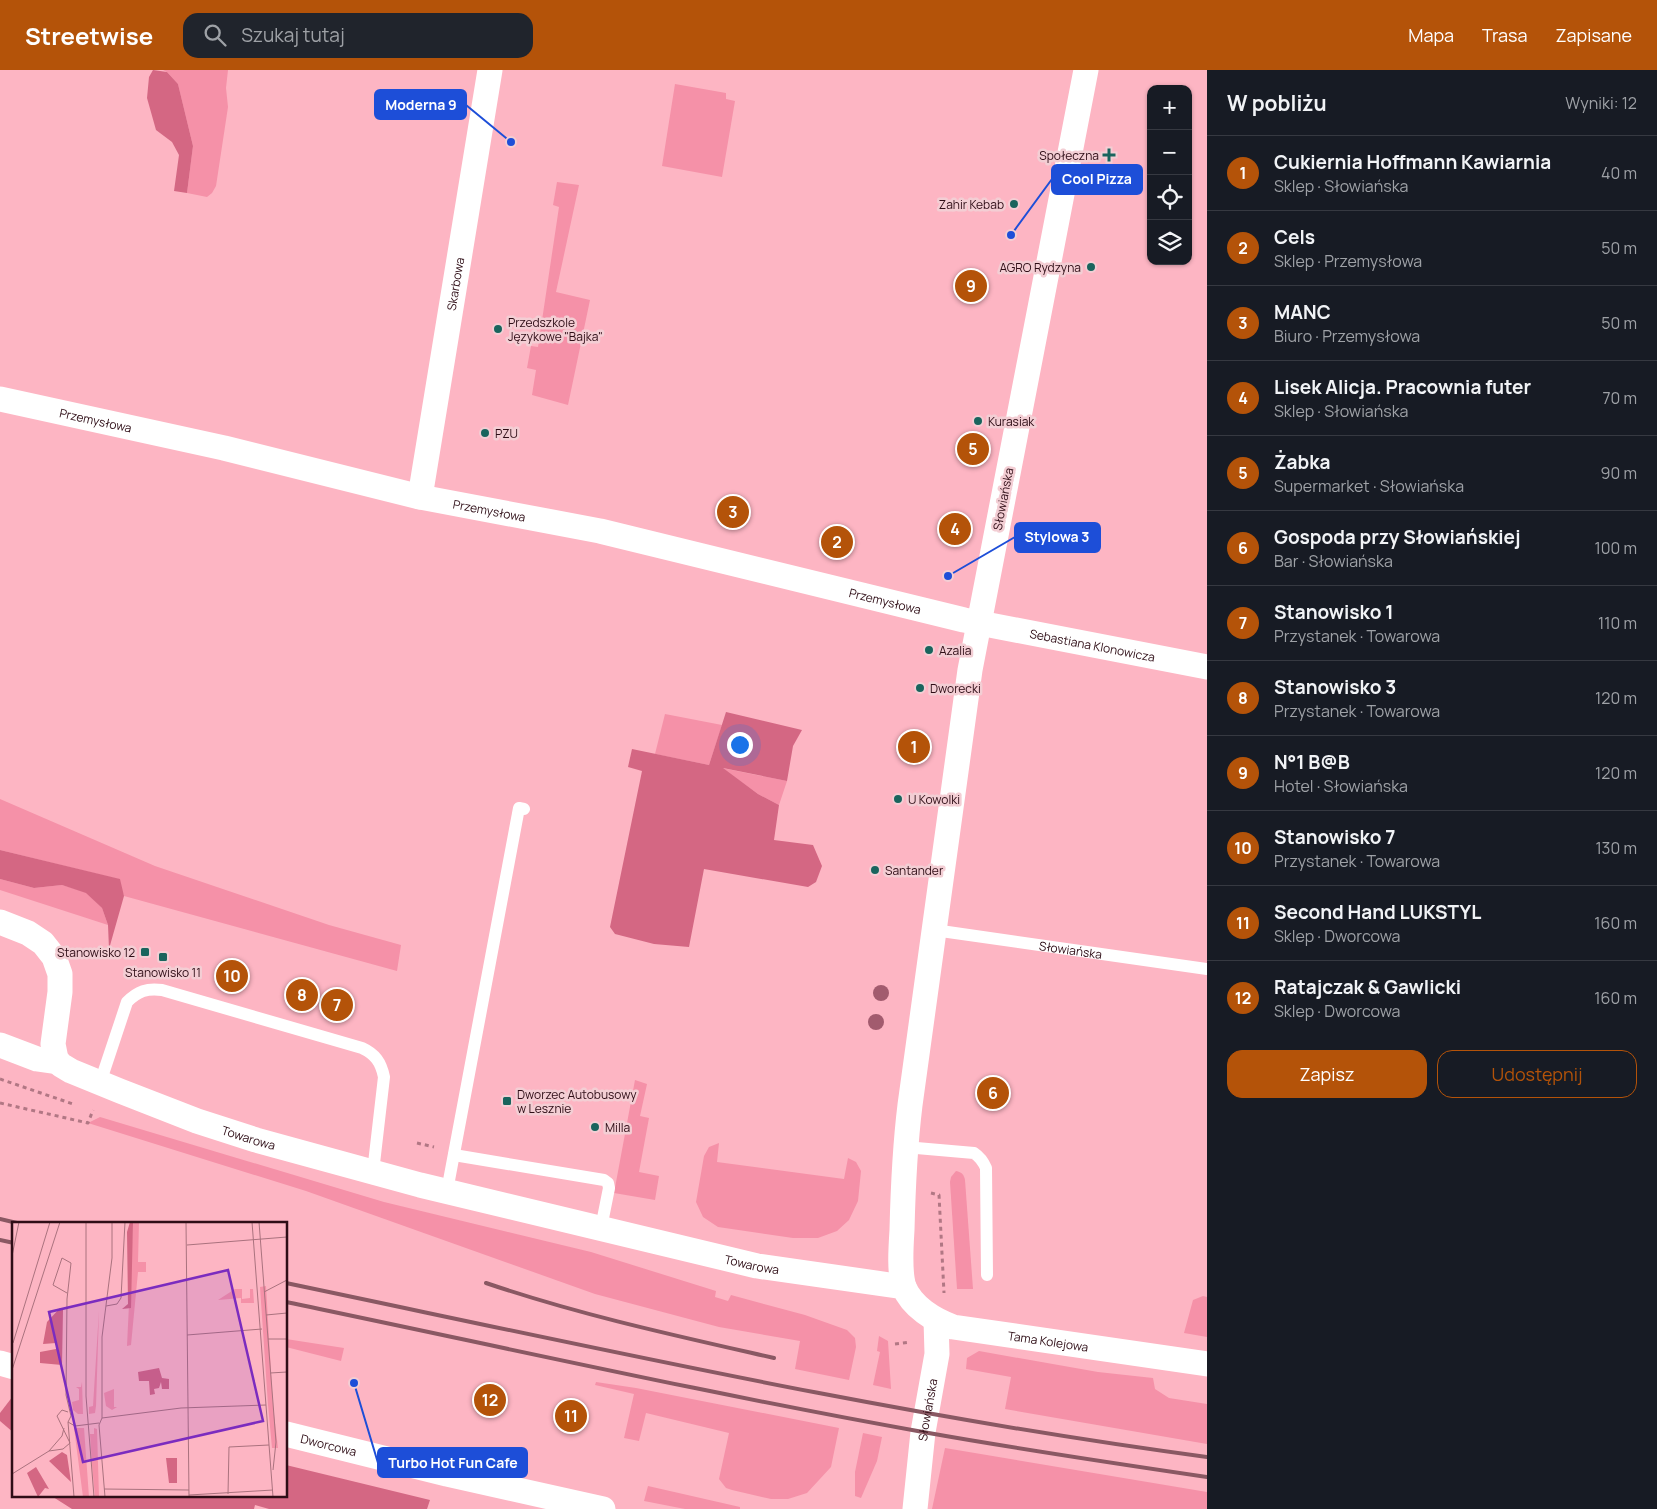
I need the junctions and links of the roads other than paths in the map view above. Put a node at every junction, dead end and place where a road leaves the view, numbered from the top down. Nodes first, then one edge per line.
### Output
1 (490, 70) edge
2 (1086, 70) edge
3 (0, 399) edge
4 (420, 497) junction
5 (978, 623) junction
6 (1207, 667) edge
7 (524, 809) dead end
8 (0, 922) edge
9 (934, 930) junction
10 (1207, 969) edge
11 (0, 1045) edge
12 (58, 1062) junction
13 (100, 1083) junction
14 (905, 1147) junction
15 (454, 1154) junction
16 (373, 1172) junction
17 (447, 1191) junction
18 (601, 1228) junction
19 (986, 1275) dead end
20 (904, 1287) junction
21 (936, 1320) junction
22 (1207, 1364) edge
23 (288, 1434) edge
24 (910, 1506) edge
25 (603, 1509) edge

1 - 4 street, Skarbowa
2 - 5 street, Słowiańska
3 - 4 street, Przemysłowa
4 - 5 street, Przemysłowa
5 - 6 street, Sebastiana Klonowicza
5 - 9 street, Słowiańska
7 - 15 lane
8 - 12 street
9 - 10 lane, Słowiańska
9 - 14 street, Słowiańska
11 - 12 street, Towarowa
12 - 13 street, Towarowa
13 - 16 street, Towarowa
13 - 16 lane
14 - 19 lane
14 - 20 street, Słowiańska
15 - 17 lane
15 - 18 lane
16 - 17 street, Towarowa
17 - 18 street, Towarowa
18 - 20 street, Towarowa
20 - 21 street, Tama Kolejowa
21 - 22 street, Tama Kolejowa
21 - 24 street, Słowiańska
23 - 25 street, Dworcowa

